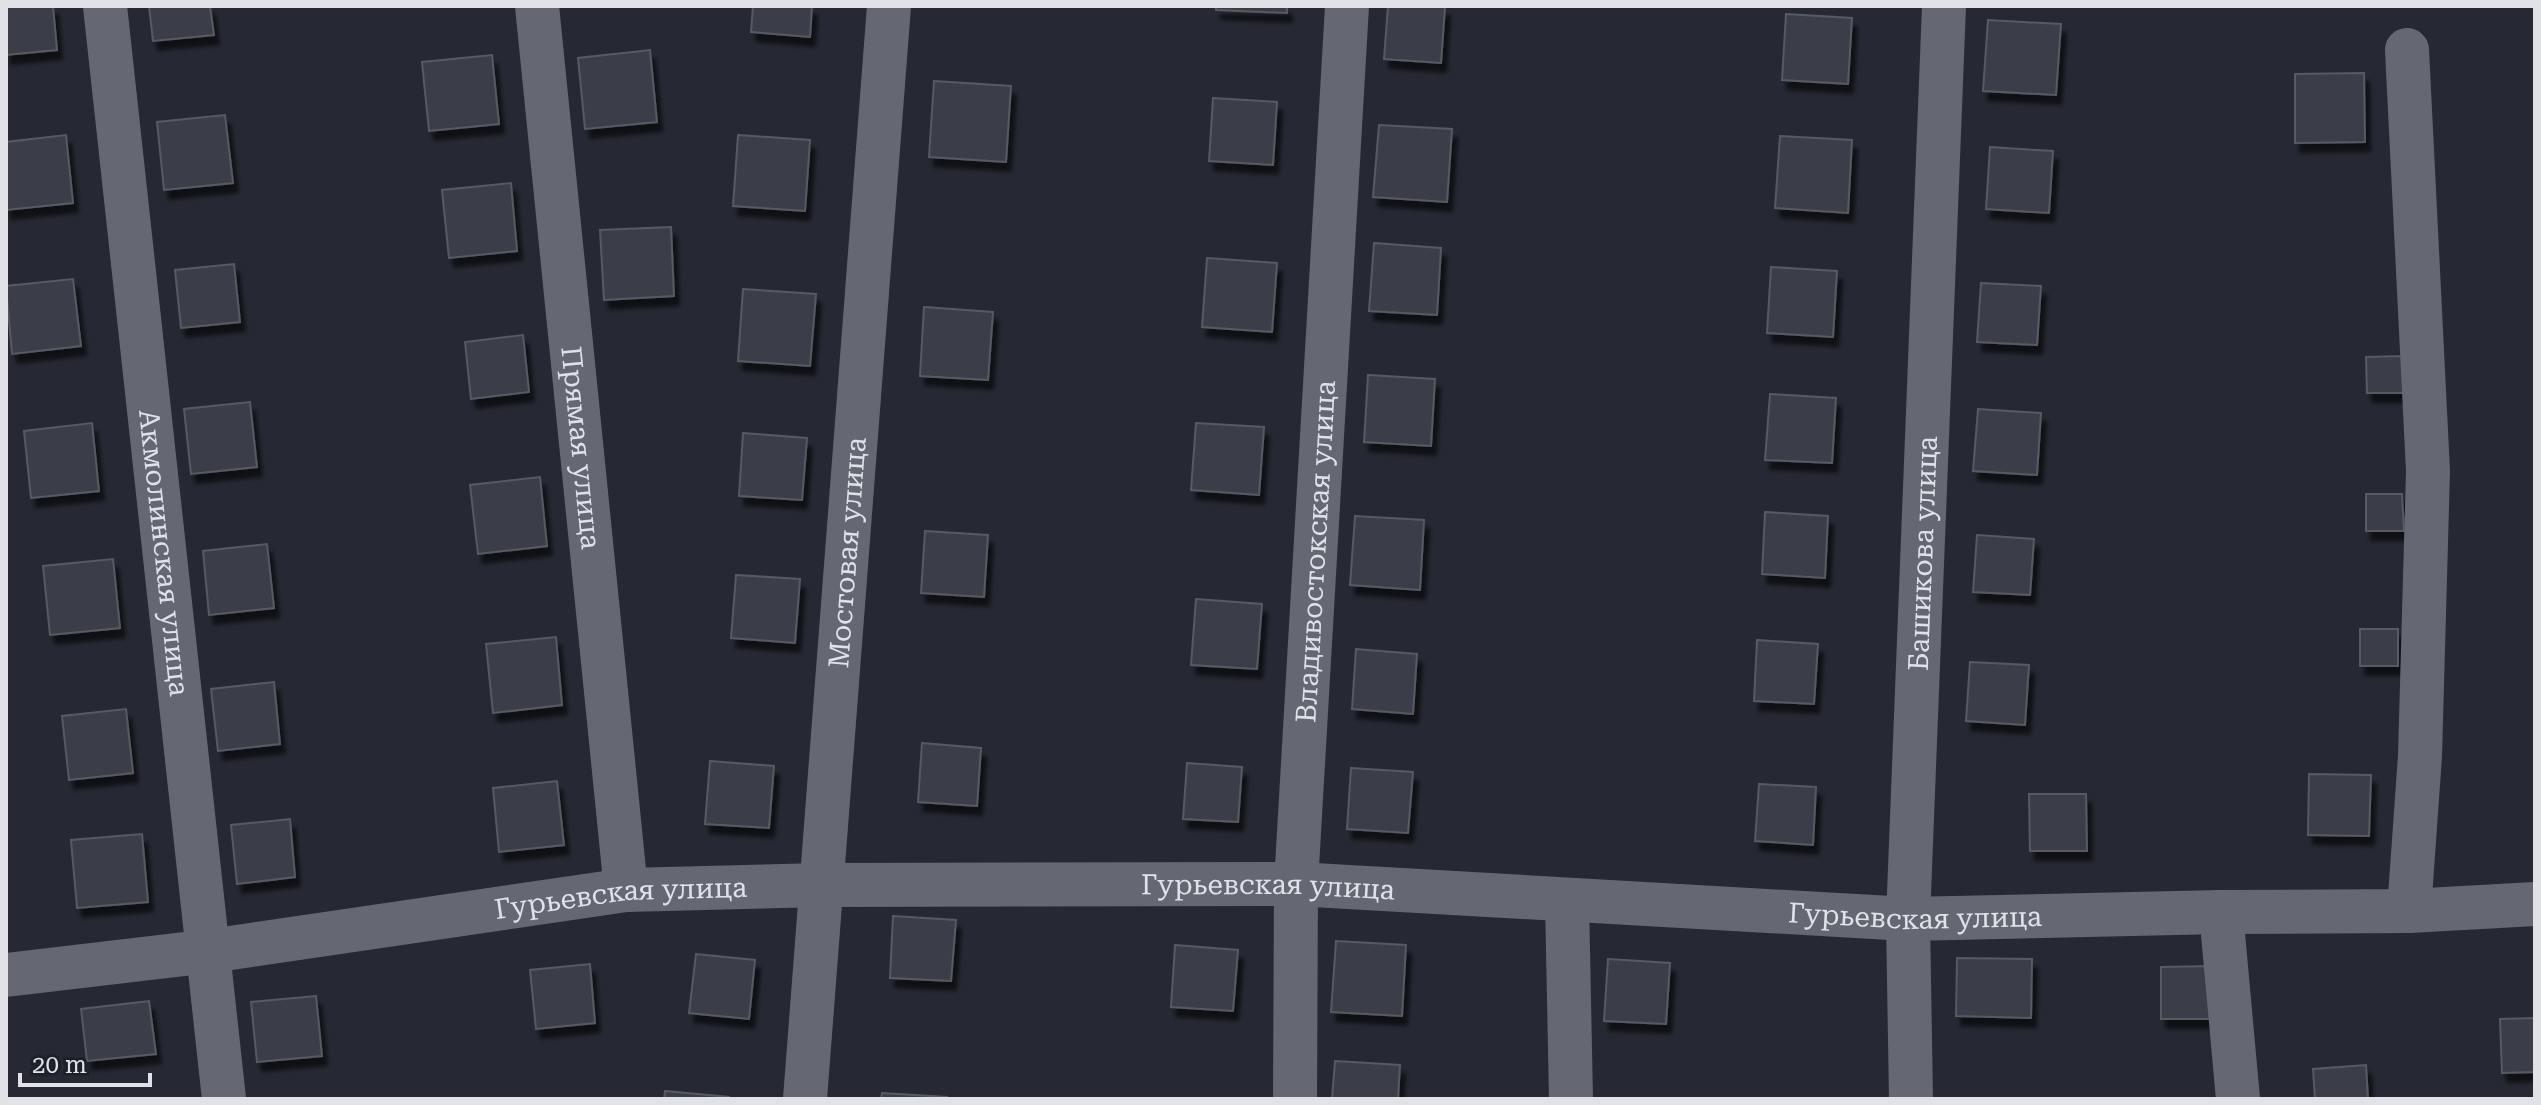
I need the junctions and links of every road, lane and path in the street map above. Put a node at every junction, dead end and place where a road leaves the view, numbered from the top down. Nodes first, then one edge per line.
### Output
1 (105, 6) edge
2 (537, 6) edge
3 (889, 6) edge
4 (1347, 6) edge
5 (1944, 6) edge
6 (2407, 50) dead end
7 (1296, 884) junction
8 (822, 885) junction
9 (626, 890) junction
10 (1567, 900) junction
11 (2535, 904) edge
12 (2409, 911) junction
13 (2221, 912) junction
14 (1908, 919) junction
15 (210, 951) junction
16 (6, 975) edge
17 (224, 1099) edge
18 (805, 1099) edge
19 (1295, 1099) edge
20 (1571, 1099) edge
21 (1911, 1099) edge
22 (2238, 1099) edge

1 - 15 street, Акмолинская улица
2 - 9 street, Прямая улица
3 - 8 street, Мостовая улица
4 - 7 street, Владивостокская улица
5 - 14 street, Башикова улица
6 - 12 street
7 - 8 street, Гурьевская улица
7 - 10 street, Гурьевская улица
7 - 19 street, Владивостокская улица
8 - 9 street, Гурьевская улица
8 - 18 street, Мостовая улица
9 - 15 street, Гурьевская улица
10 - 14 street, Гурьевская улица
10 - 20 street
11 - 12 street, Гурьевская улица
12 - 13 street, Гурьевская улица
13 - 14 street, Гурьевская улица
13 - 22 street
14 - 21 street, Башикова улица
15 - 16 street, Гурьевская улица
15 - 17 street, Акмолинская улица

